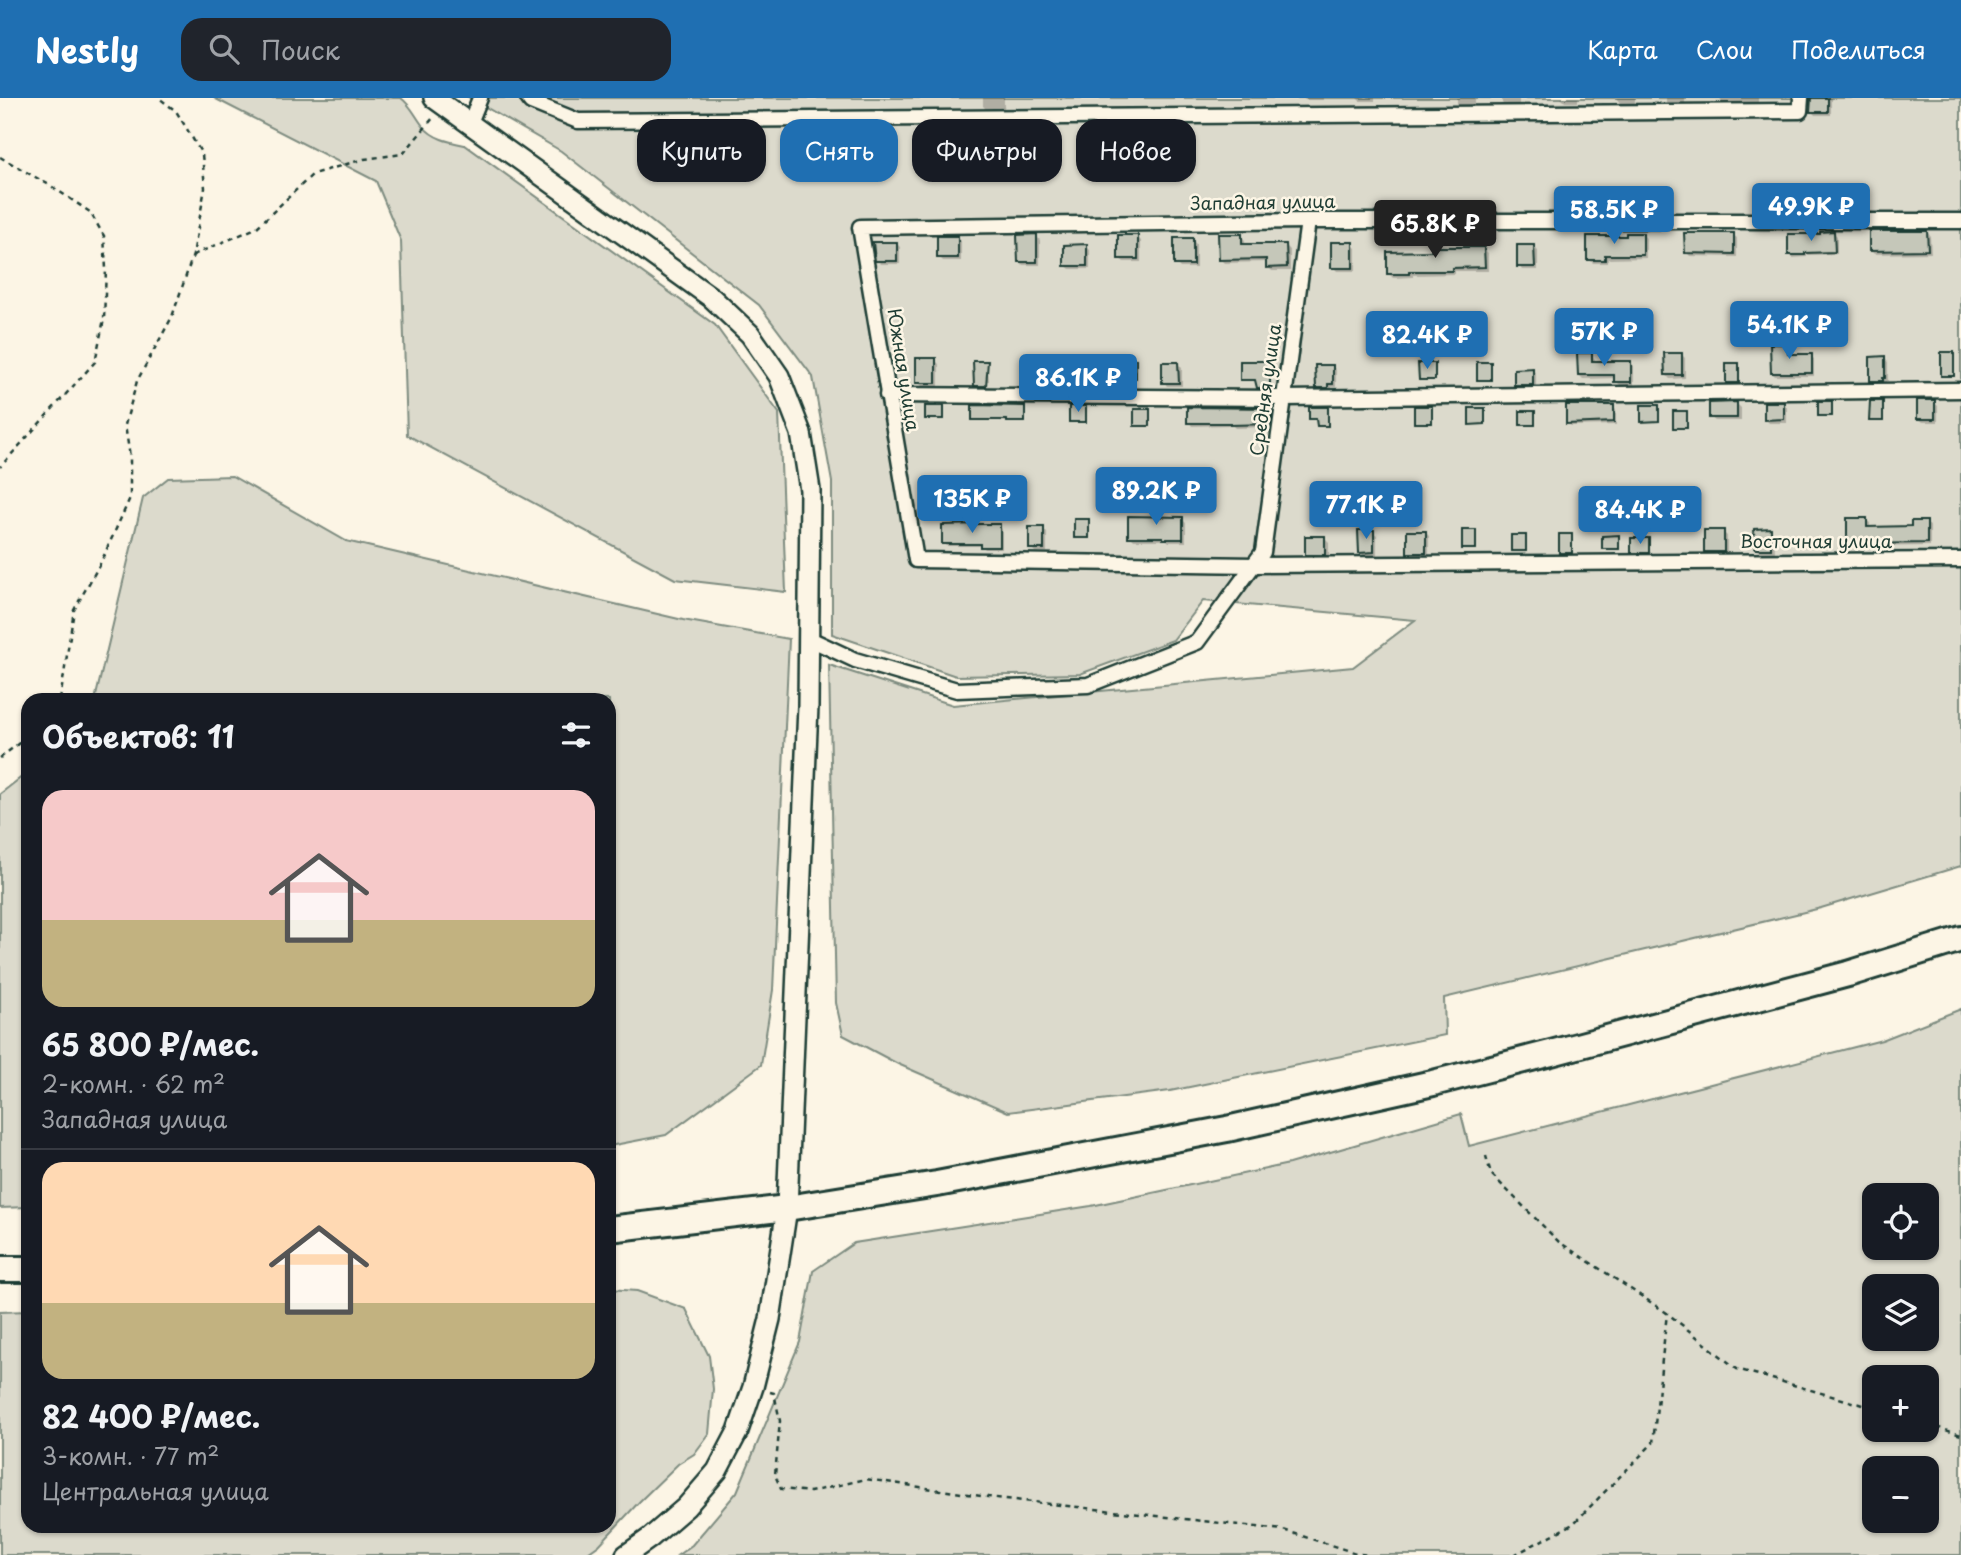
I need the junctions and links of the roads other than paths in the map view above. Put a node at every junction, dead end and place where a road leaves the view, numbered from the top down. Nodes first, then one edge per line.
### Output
1 (480, 98) edge
2 (528, 98) edge
3 (439, 102) edge
4 (1800, 104) edge
5 (470, 123) junction
6 (1308, 221) junction
7 (1961, 221) edge
8 (860, 227) joint
9 (1961, 390) edge
10 (887, 396) junction
11 (1284, 398) junction
12 (916, 560) joint
13 (1961, 560) edge
14 (1255, 565) junction
15 (810, 639) junction
16 (1961, 939) edge
17 (787, 1208) junction
18 (616, 1228) edge
19 (0, 1269) edge
20 (21, 1269) edge
21 (626, 1555) edge

1 - 5 street
2 - 4 street
3 - 5 main road
5 - 15 main road
6 - 7 street, Западная улица
6 - 8 street, Западная улица
6 - 11 street, Средняя улица
8 - 10 street, Южная улица
9 - 11 street
10 - 11 street
10 - 12 street, Южная улица
11 - 14 street, Средняя улица
12 - 14 street, Восточная улица
13 - 14 street, Восточная улица
14 - 15 street, Средняя улица
15 - 17 main road
16 - 17 highway
17 - 18 highway
17 - 21 main road
19 - 20 highway

